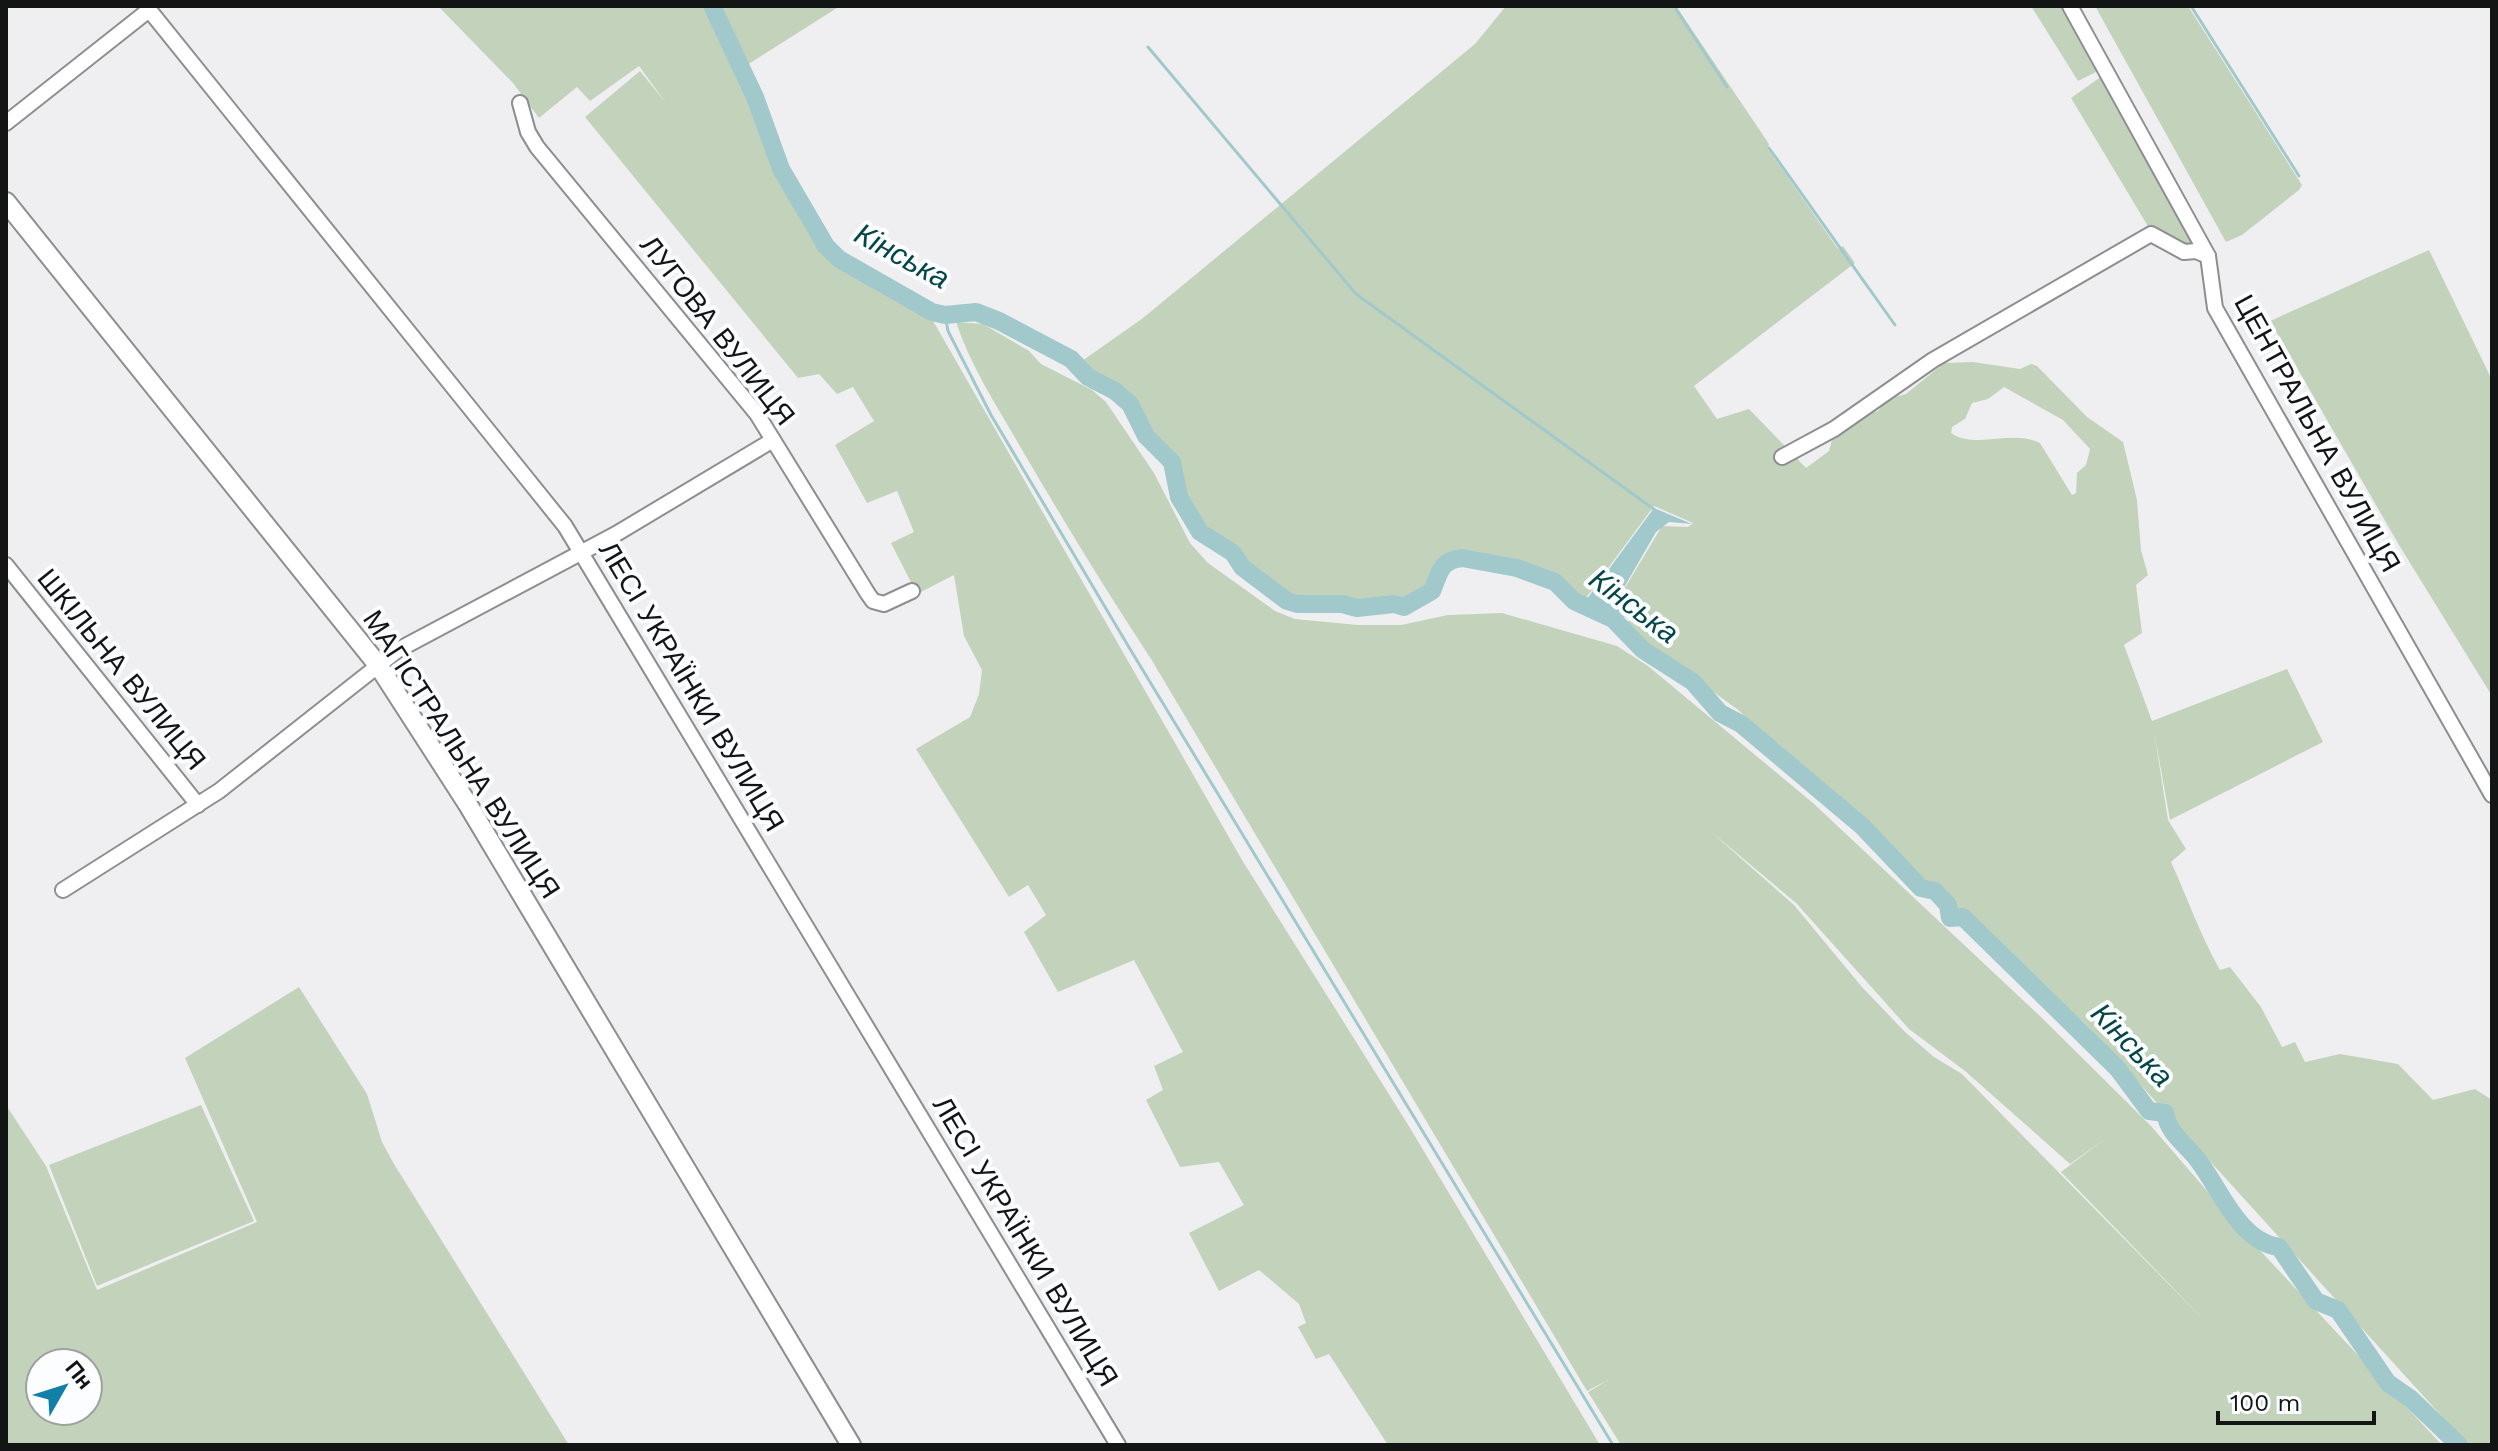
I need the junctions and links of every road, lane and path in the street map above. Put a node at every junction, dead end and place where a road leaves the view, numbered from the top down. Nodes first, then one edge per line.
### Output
1 (2070, 6) edge
2 (147, 8) edge
3 (520, 103) dead end
4 (6, 123) edge
5 (6, 202) edge
6 (2208, 256) junction
7 (773, 440) junction
8 (1782, 457) dead end
9 (582, 551) junction
10 (6, 565) edge
11 (912, 591) dead end
12 (378, 665) junction
13 (2492, 795) edge
14 (198, 805) junction
15 (63, 890) dead end
16 (851, 1445) edge
17 (1118, 1445) edge

1 - 6 street, ЦЕНТРАЛЬНА ВУЛИЦЯ
2 - 4 street
2 - 9 street, ЛЕСІ УКРАЇНКИ ВУЛИЦЯ
3 - 7 street, ЛУГОВА ВУЛИЦЯ
5 - 12 main road, МАГІСТРАЛЬНА ВУЛИЦЯ
6 - 8 street
6 - 13 street, ЦЕНТРАЛЬНА ВУЛИЦЯ
7 - 9 street
7 - 11 street, ЛУГОВА ВУЛИЦЯ
9 - 12 street
9 - 17 street, ЛЕСІ УКРАЇНКИ ВУЛИЦЯ
10 - 14 street, ШКІЛЬНА ВУЛИЦЯ
12 - 14 street
12 - 16 main road, МАГІСТРАЛЬНА ВУЛИЦЯ
14 - 15 street

